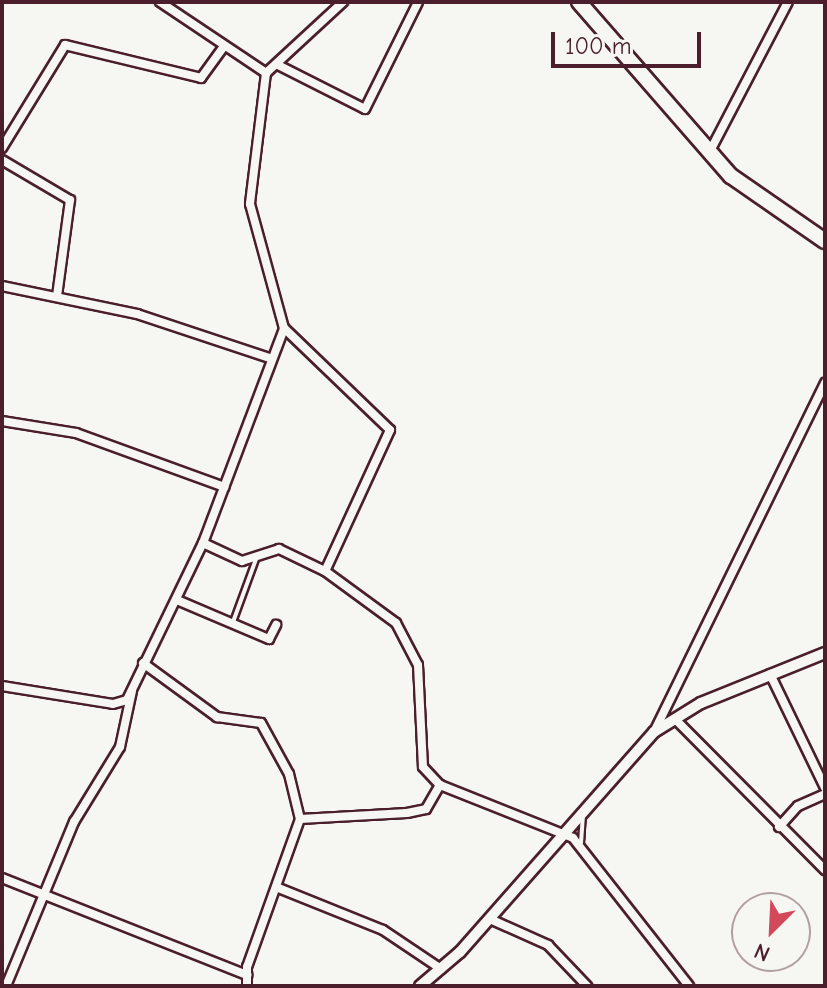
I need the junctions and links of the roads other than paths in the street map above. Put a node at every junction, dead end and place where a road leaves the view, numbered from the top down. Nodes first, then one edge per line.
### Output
1 (160, 2) edge
2 (343, 2) edge
3 (418, 2) edge
4 (579, 2) edge
5 (788, 2) edge
6 (224, 46) junction
7 (278, 65) junction
8 (266, 73) junction
9 (2, 148) edge
10 (709, 153) junction
11 (2, 160) edge
12 (825, 241) edge
13 (2, 286) edge
14 (57, 296) junction
15 (284, 328) junction
16 (272, 359) junction
17 (825, 383) edge
18 (2, 421) edge
19 (224, 487) junction
20 (203, 543) junction
21 (256, 559) junction
22 (325, 571) junction
23 (177, 600) junction
24 (232, 624) junction
25 (276, 625) dead end
26 (825, 653) edge
27 (143, 663) junction
28 (770, 674) junction
29 (2, 686) edge
30 (132, 688) junction
31 (675, 719) junction
32 (654, 732) junction
33 (440, 785) junction
34 (825, 791) edge
35 (588, 806) junction
36 (300, 819) junction
37 (779, 827) junction
38 (564, 833) junction
39 (581, 846) junction
40 (825, 870) edge
41 (2, 878) edge
42 (276, 887) junction
43 (45, 898) junction
44 (490, 919) junction
45 (441, 969) junction
46 (247, 975) junction
47 (6, 986) edge
48 (247, 986) edge
49 (420, 986) edge
50 (587, 986) edge
51 (689, 986) edge

1 - 6 street
2 - 7 street
3 - 7 street
4 - 10 main road
5 - 10 street
6 - 8 street
6 - 9 street
7 - 8 street
8 - 15 street
10 - 12 main road
11 - 14 street
13 - 14 street
14 - 16 street
15 - 16 street
15 - 22 street
16 - 19 street
17 - 32 street
18 - 19 street
19 - 20 street
20 - 21 street
20 - 23 street
21 - 22 street
21 - 24 lane
22 - 33 street
23 - 24 street
23 - 27 street
24 - 25 street
26 - 28 street
27 - 30 street
27 - 36 street
28 - 31 street
28 - 34 street
29 - 30 street
30 - 43 street
31 - 32 street
31 - 37 street
32 - 35 street
33 - 36 street
33 - 38 street
34 - 37 street
35 - 38 street
35 - 39 lane
36 - 42 street
37 - 40 street
38 - 39 street
38 - 44 street
39 - 51 street
41 - 43 street
42 - 45 street
42 - 46 street
43 - 46 street
43 - 47 street
44 - 45 street
44 - 50 street
45 - 49 street
46 - 48 street

